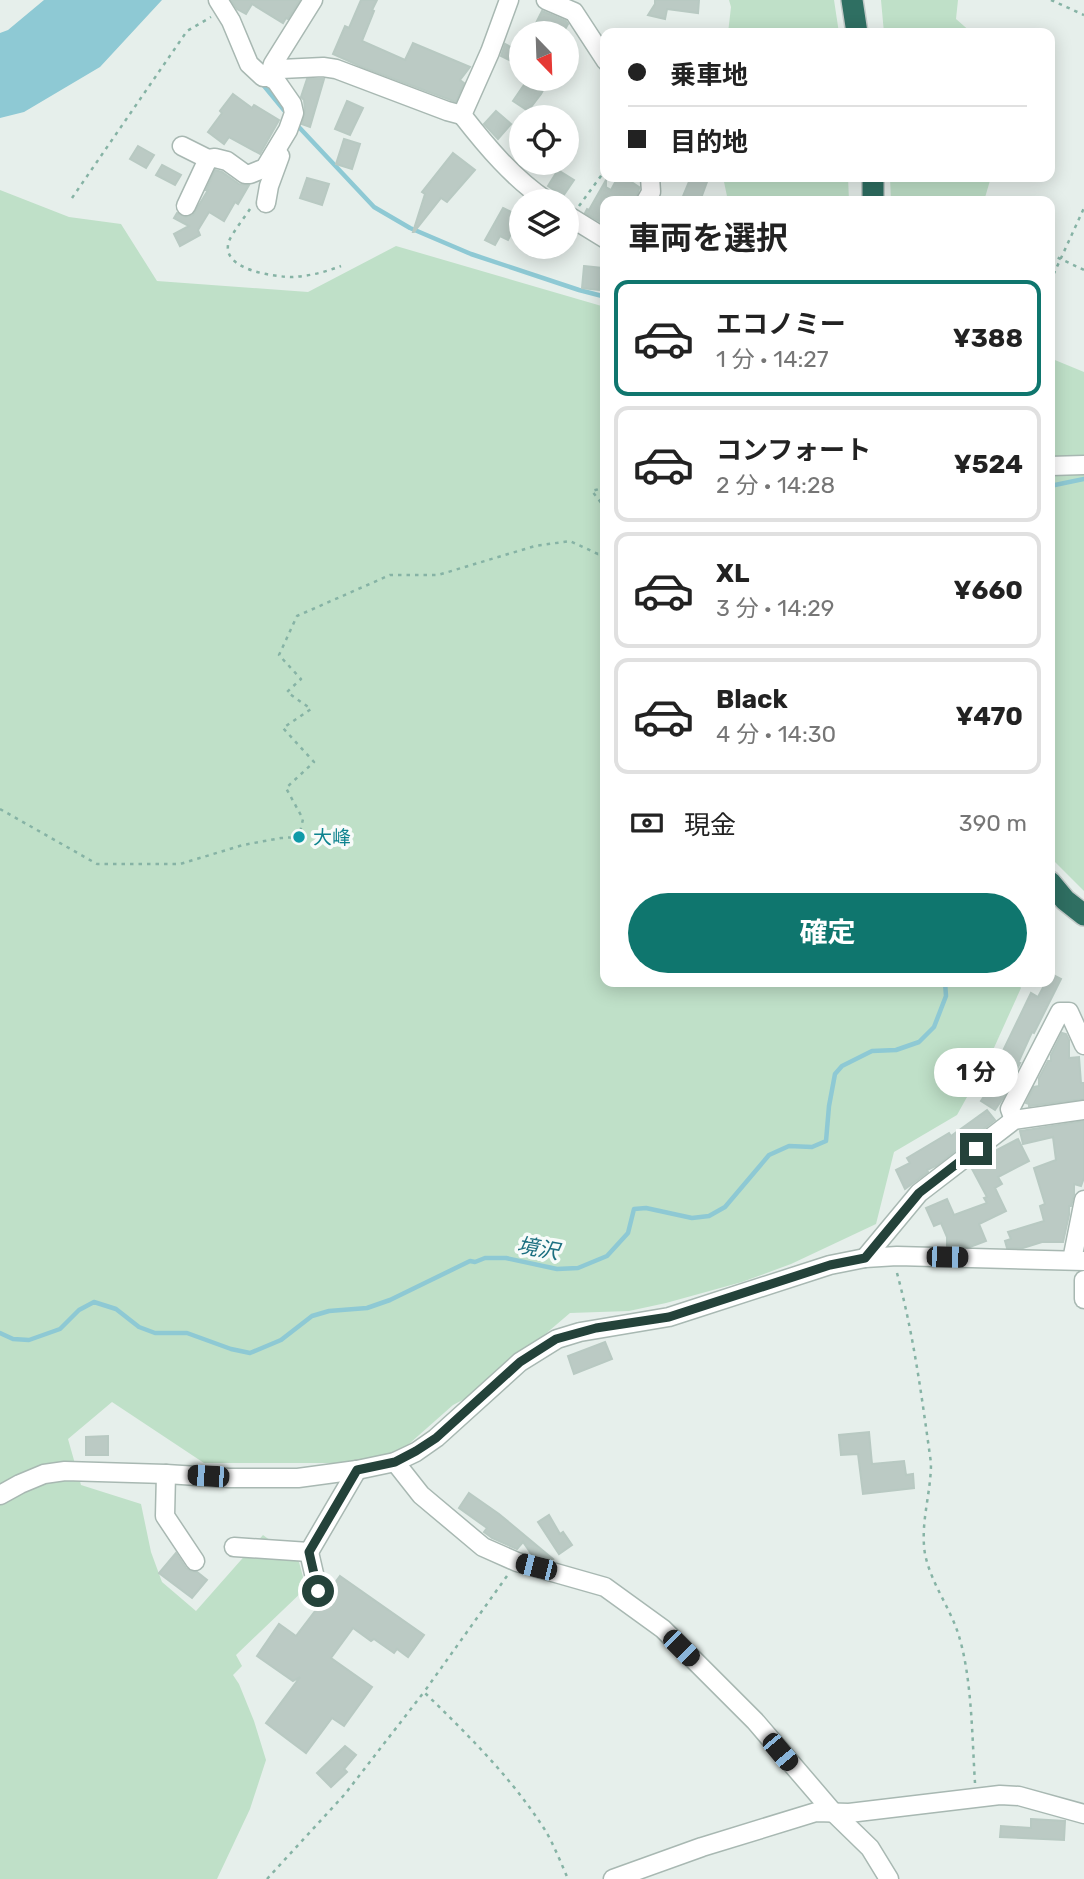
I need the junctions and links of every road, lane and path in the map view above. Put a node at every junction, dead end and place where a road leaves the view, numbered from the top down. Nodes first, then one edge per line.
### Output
1 (313, 0) edge
2 (509, 0) edge
3 (546, 0) edge
4 (852, 0) edge
5 (1051, 0) edge
6 (219, 2) edge
7 (1084, 15) edge
8 (856, 28) edge
9 (600, 52) edge
10 (270, 77) junction
11 (462, 115) junction
12 (276, 150) junction
13 (600, 177) edge
14 (532, 189) edge
15 (185, 197) dead end
16 (72, 198) dead end
17 (579, 203) edge
18 (258, 205) joint
19 (1084, 208) edge
20 (579, 222) edge
21 (600, 235) edge
22 (1055, 256) edge
23 (1060, 259) junction
24 (341, 267) dead end
25 (323, 268) dead end
26 (1055, 270) edge
27 (1084, 270) edge
28 (318, 273) junction
29 (1084, 465) edge
30 (1055, 466) edge
31 (600, 489) edge
32 (600, 501) edge
33 (600, 553) edge
34 (0, 809) edge
35 (1055, 888) edge
36 (1084, 915) edge
37 (1084, 1045) edge
38 (1084, 1110) edge
39 (1014, 1120) junction
40 (1084, 1200) edge
41 (897, 1256) junction
42 (865, 1258) junction
43 (1078, 1260) edge
44 (1084, 1280) edge
45 (1084, 1299) edge
46 (395, 1462) junction
47 (357, 1470) junction
48 (166, 1474) junction
49 (0, 1494) edge
50 (234, 1547) dead end
51 (309, 1552) junction
52 (195, 1561) dead end
53 (517, 1562) junction
54 (318, 1591) dead end
55 (424, 1692) junction
56 (976, 1797) junction
57 (833, 1812) junction
58 (1084, 1814) edge
59 (267, 1879) edge
60 (568, 1879) edge
61 (613, 1879) edge
62 (889, 1879) edge

1 - 10 street
2 - 11 street
3 - 9 street
4 - 8 highway
5 - 7 path
6 - 10 street
6 - 16 path
10 - 11 street
10 - 12 street
11 - 14 street
12 - 15 street
12 - 18 street
13 - 17 path
18 - 28 path
19 - 23 path
20 - 21 street
22 - 23 path
23 - 26 path
23 - 27 path
24 - 28 path
25 - 28 path
29 - 30 street
31 - 32 path
33 - 34 path
35 - 36 highway
37 - 39 street
38 - 39 street
39 - 42 street
40 - 43 street
41 - 42 street
41 - 43 street
41 - 56 path
42 - 46 street
44 - 45 street
46 - 47 street
46 - 53 street
47 - 48 street
47 - 51 street
48 - 49 street
48 - 52 street
50 - 51 street
51 - 54 street
53 - 55 path
53 - 57 street
55 - 59 path
55 - 60 path
56 - 57 street
56 - 58 street
57 - 61 street
57 - 62 street

